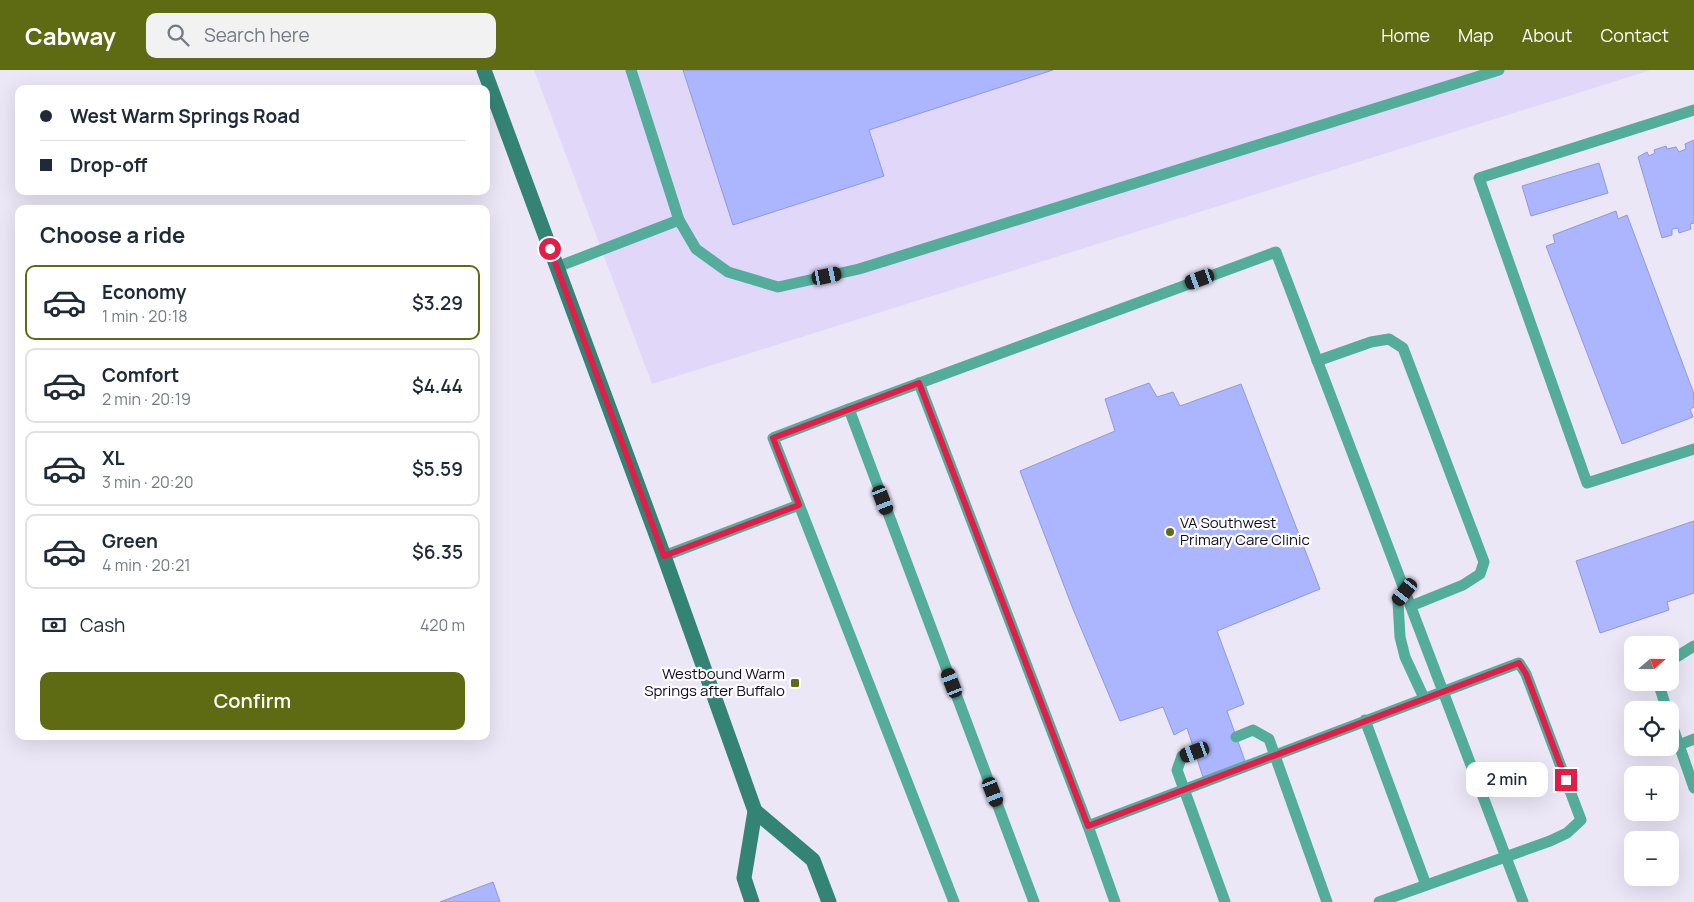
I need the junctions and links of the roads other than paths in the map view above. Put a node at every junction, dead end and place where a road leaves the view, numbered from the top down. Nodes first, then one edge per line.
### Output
1 (484, 70) edge
2 (631, 70) edge
3 (1499, 70) edge
4 (490, 85) edge
5 (490, 86) edge
6 (1694, 110) edge
7 (679, 220) junction
8 (557, 267) junction
9 (1317, 361) junction
10 (919, 383) junction
11 (849, 409) junction
12 (1694, 449) edge
13 (799, 505) junction
14 (664, 556) junction
15 (1405, 592) junction
16 (1411, 606) junction
17 (1694, 646) edge
18 (1679, 655) edge
19 (1442, 691) junction
20 (1424, 698) junction
21 (1365, 720) junction
22 (1236, 736) dead end
23 (1694, 740) edge
24 (1679, 745) joint
25 (1195, 752) dead end
26 (1275, 754) junction
27 (1694, 788) edge
28 (1183, 789) junction
29 (755, 811) junction
30 (1088, 826) junction
31 (1505, 856) junction
32 (1426, 885) junction
33 (752, 902) edge
34 (829, 902) edge
35 (954, 902) edge
36 (1034, 902) edge
37 (1115, 902) edge
38 (1224, 902) edge
39 (1327, 902) edge
40 (1379, 902) edge
41 (1523, 902) edge

1 - 4 main road
2 - 7 lane
3 - 7 lane
5 - 8 main road
6 - 12 lane
7 - 8 lane
8 - 14 main road
9 - 10 lane
9 - 15 lane
9 - 16 lane
10 - 11 lane
10 - 30 lane
11 - 13 lane
11 - 36 lane
13 - 14 lane
13 - 35 lane
14 - 29 main road
15 - 16 lane
15 - 20 lane
16 - 19 lane
17 - 18 lane
19 - 20 lane
19 - 31 lane
19 - 31 lane
20 - 21 lane
21 - 26 lane
21 - 32 lane
22 - 26 lane
23 - 24 lane
24 - 27 lane
25 - 28 lane
26 - 28 lane
26 - 39 lane
28 - 30 lane
28 - 38 lane
29 - 33 main road
29 - 34 main road
30 - 37 lane
31 - 32 lane
31 - 41 lane
32 - 40 lane

